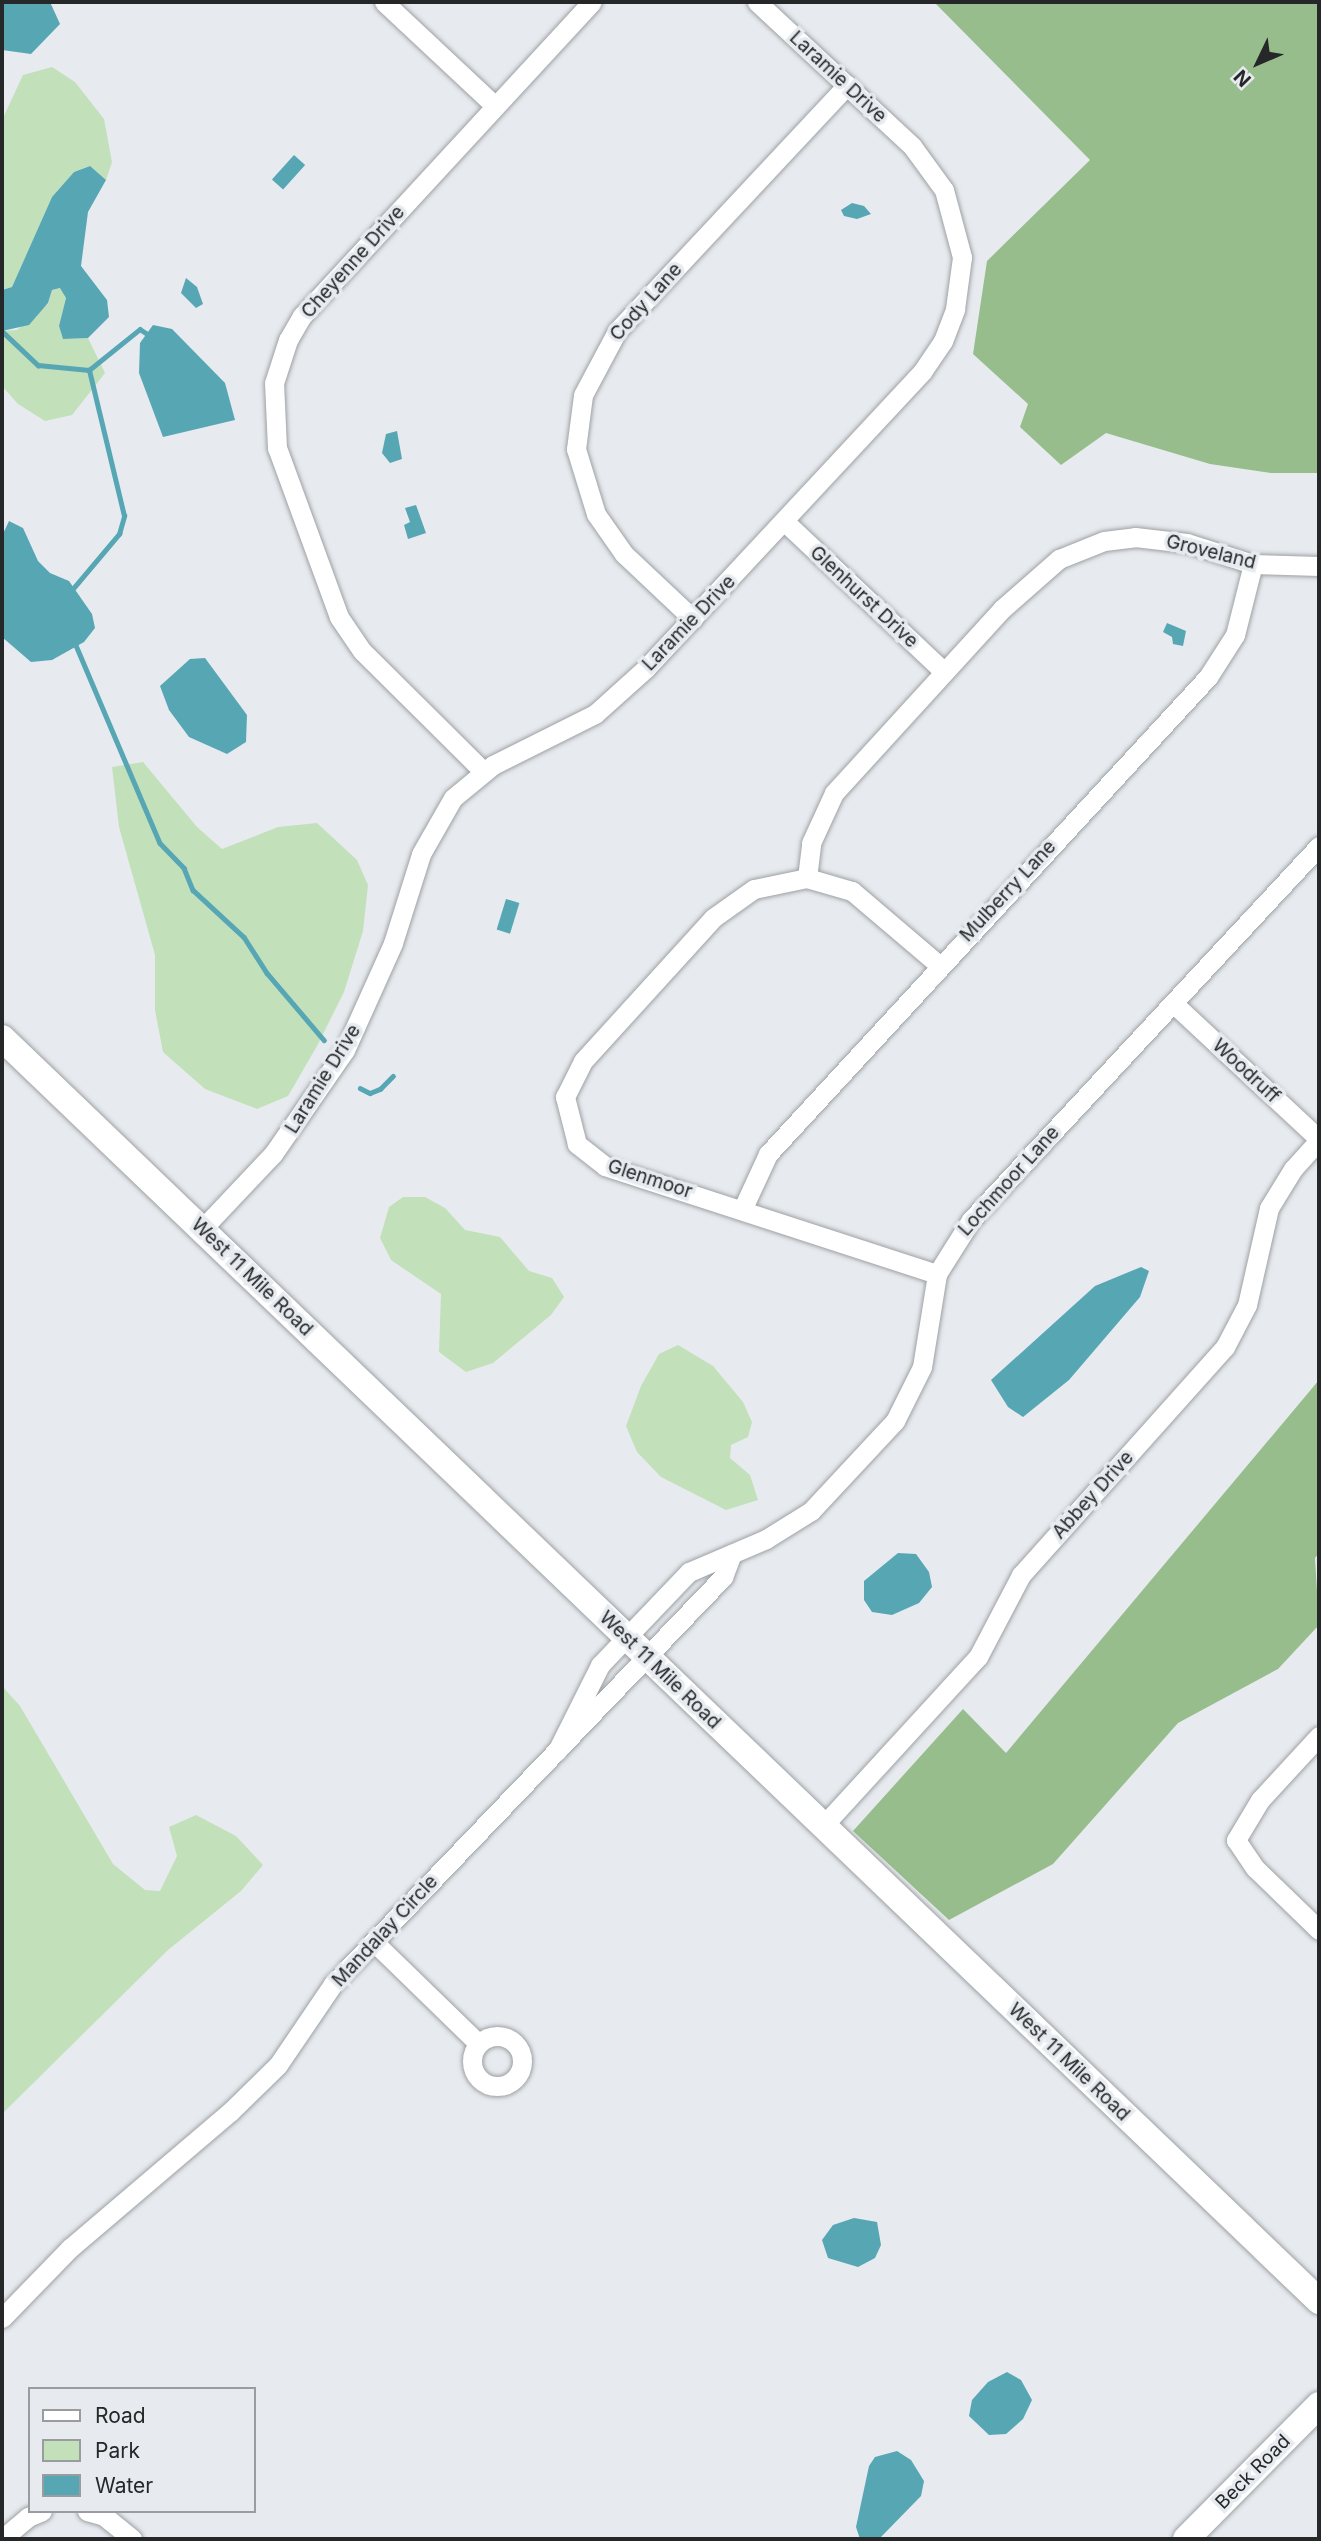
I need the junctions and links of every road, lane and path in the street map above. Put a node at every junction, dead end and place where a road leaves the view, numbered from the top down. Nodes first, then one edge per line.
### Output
1 (384, 2) edge
2 (592, 2) edge
3 (757, 2) edge
4 (847, 85) junction
5 (495, 106) junction
6 (784, 521) junction
7 (1254, 564) junction
8 (1319, 565) edge
9 (693, 619) junction
10 (944, 672) junction
11 (483, 771) junction
12 (1319, 846) edge
13 (807, 878) junction
14 (939, 965) junction
15 (1173, 1003) junction
16 (2, 1038) edge
17 (1319, 1139) edge
18 (743, 1208) junction
19 (202, 1229) junction
20 (937, 1274) junction
21 (732, 1554) junction
22 (626, 1637) junction
23 (646, 1657) junction
24 (1319, 1736) edge
25 (557, 1752) junction
26 (822, 1827) junction
27 (1319, 1930) edge
28 (374, 1942) junction
29 (478, 2043) dead end
30 (1319, 2301) edge
31 (2, 2318) edge
32 (1319, 2405) edge
33 (37, 2513) edge
34 (94, 2513) edge
35 (2, 2539) edge
36 (132, 2539) edge
37 (1186, 2539) edge

1 - 5 street
2 - 5 street, Cheyenne Drive
3 - 4 street, Laramie Drive
4 - 6 street, Laramie Drive
4 - 9 street, Cody Lane
5 - 11 street, Cheyenne Drive
6 - 9 street, Laramie Drive
6 - 10 street, Glenhurst Drive
7 - 8 street, Groveland
7 - 10 street, Groveland
7 - 14 street, Mulberry Lane
9 - 11 street, Laramie Drive
10 - 13 street
11 - 19 street, Laramie Drive
12 - 15 street, Lochmoor Lane
13 - 14 street
13 - 18 street, Glenmoor
14 - 18 street, Mulberry Lane
15 - 17 street, Woodruff
15 - 20 street, Lochmoor Lane
16 - 19 street, West 11 Mile Road
17 - 26 street, Abbey Drive
18 - 20 street, Glenmoor
19 - 22 street, West 11 Mile Road
20 - 21 street, Lochmoor Lane
21 - 22 street, Lochmoor Lane
21 - 23 street, Mandalay Circle
22 - 23 street, West 11 Mile Road
22 - 25 street, Lochmoor Lane
23 - 25 street, Mandalay Circle
23 - 26 street, West 11 Mile Road
24 - 27 street
25 - 28 street, Mandalay Circle
26 - 30 street, West 11 Mile Road
28 - 29 street
28 - 31 street, Mandalay Circle
32 - 37 street, Beck Road
33 - 35 street
34 - 36 street

